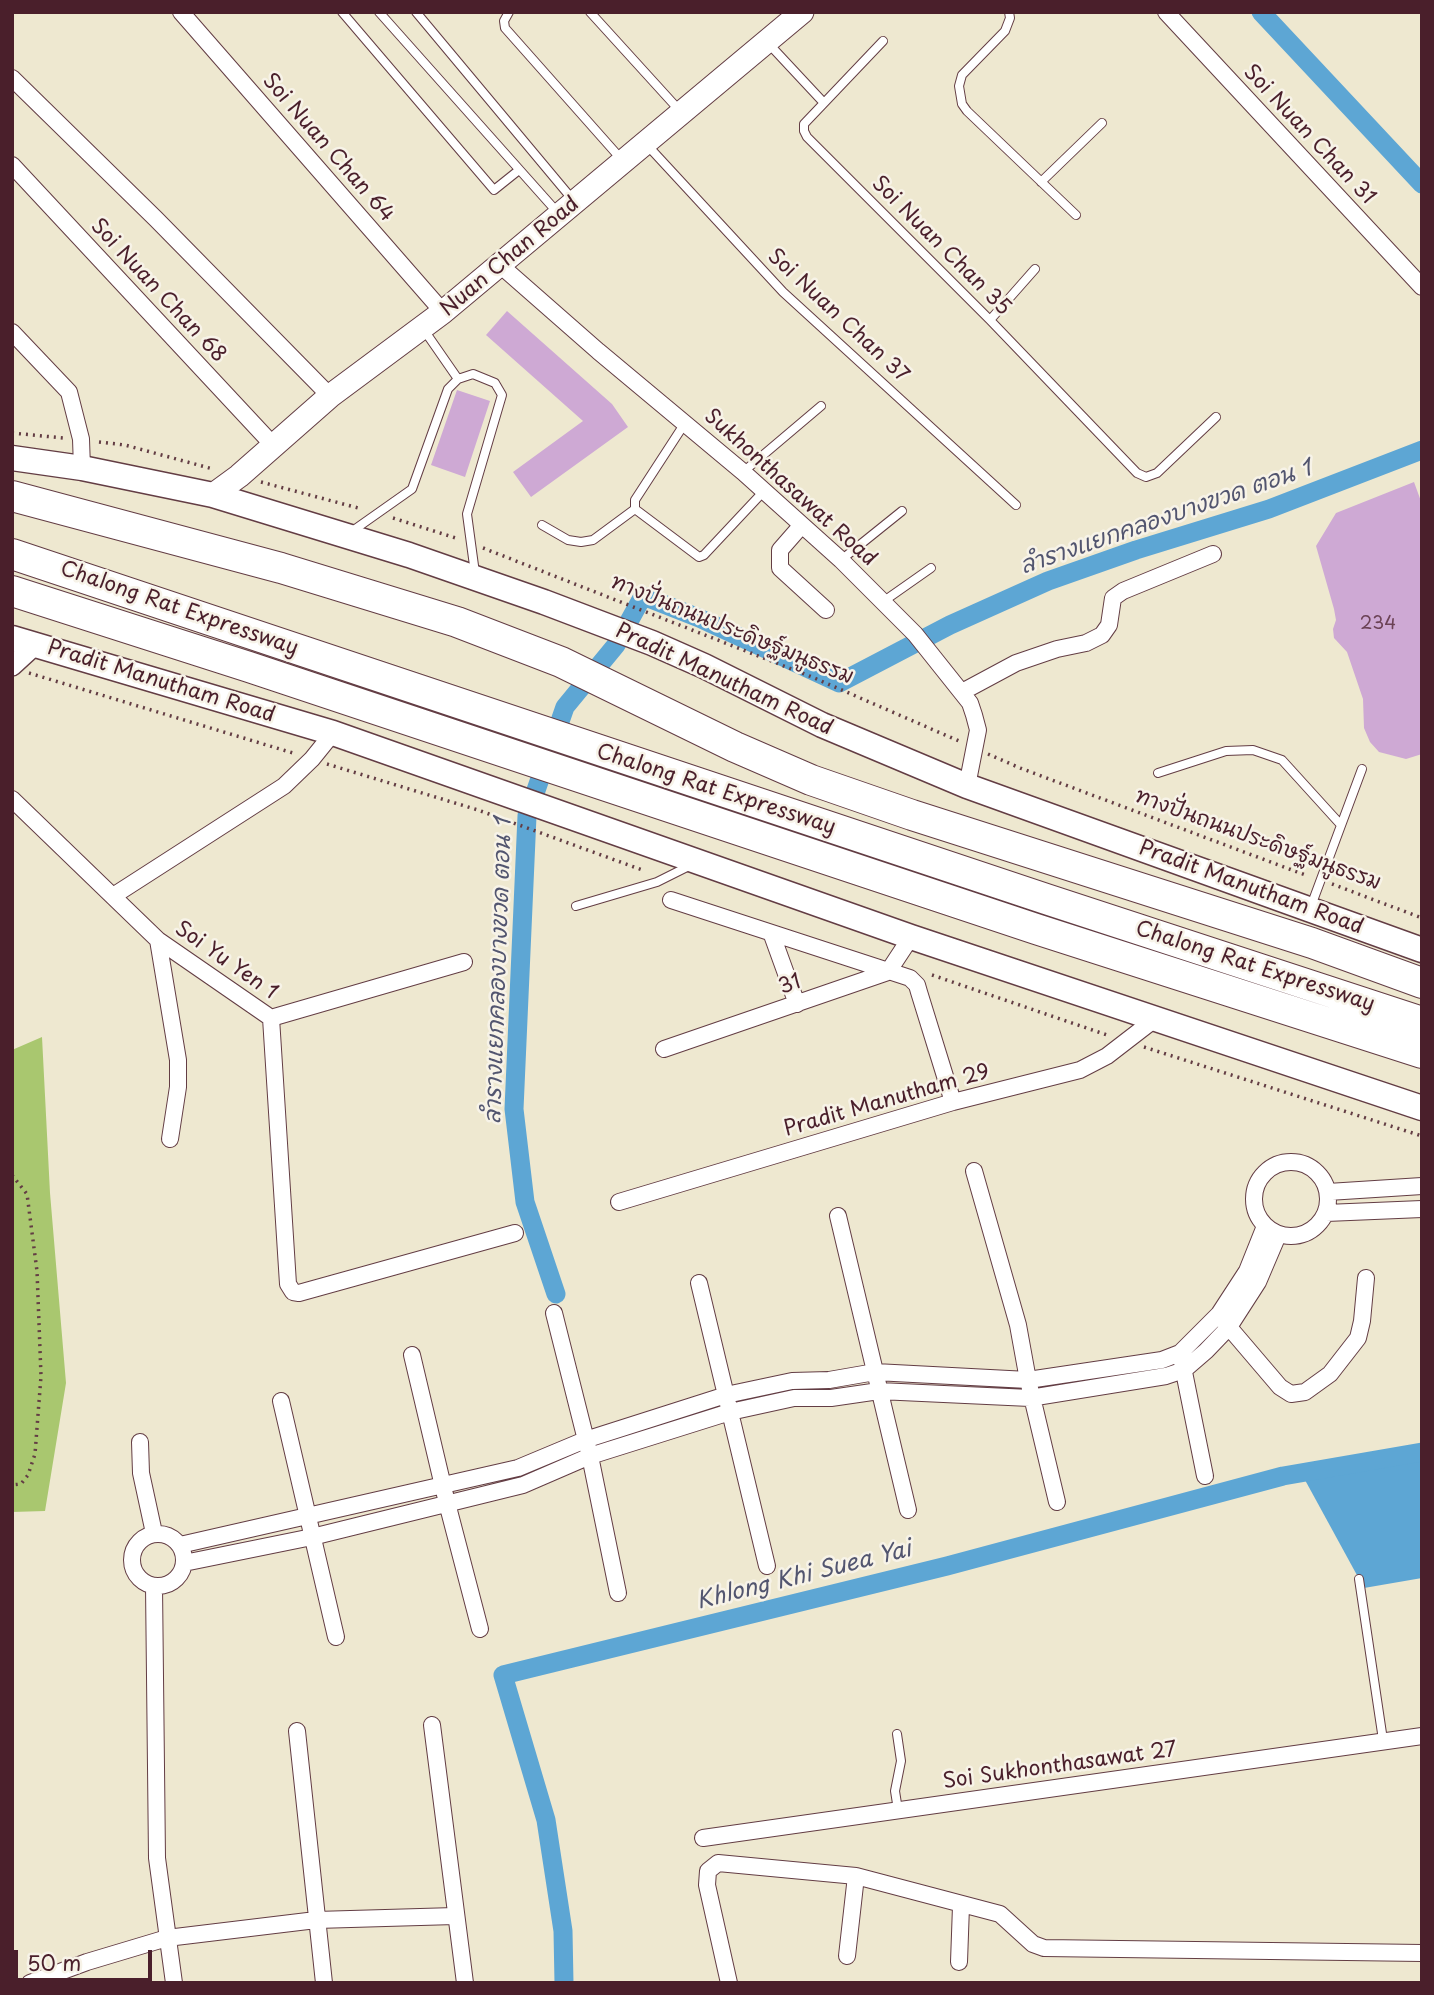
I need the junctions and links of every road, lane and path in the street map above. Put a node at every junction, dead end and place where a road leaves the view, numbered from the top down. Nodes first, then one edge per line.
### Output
1 (181, 12) edge
2 (342, 12) edge
3 (379, 12) edge
4 (416, 12) edge
5 (509, 12) edge
6 (590, 12) edge
7 (802, 12) edge
8 (1009, 12) edge
9 (1166, 12) edge
10 (766, 41) junction
11 (883, 41) dead end
12 (12, 78) edge
13 (824, 103) junction
14 (682, 113) junction
15 (1102, 123) dead end
16 (645, 144) junction
17 (624, 162) junction
18 (12, 165) edge
19 (519, 170) junction
20 (1041, 182) junction
21 (567, 209) junction
22 (1076, 215) dead end
23 (500, 265) junction
24 (1035, 269) dead end
25 (1422, 287) edge
26 (443, 312) junction
27 (990, 320) junction
28 (422, 328) junction
29 (12, 332) edge
30 (458, 379) junction
31 (330, 396) junction
32 (821, 406) dead end
33 (1216, 418) dead end
34 (685, 423) junction
35 (12, 433) edge
36 (81, 439) junction
37 (273, 445) junction
38 (12, 458) edge
39 (82, 468) junction
40 (743, 472) junction
41 (239, 476) junction
42 (764, 491) junction
43 (213, 495) junction
44 (12, 496) edge
45 (1016, 505) dead end
46 (635, 509) junction
47 (902, 511) dead end
48 (377, 513) junction
49 (542, 525) dead end
50 (801, 526) junction
51 (345, 535) junction
52 (471, 543) junction
53 (12, 554) edge
54 (1213, 554) dead end
55 (841, 560) junction
56 (931, 568) dead end
57 (476, 578) junction
58 (14, 592) edge
59 (884, 601) junction
60 (826, 610) dead end
61 (24, 641) edge
62 (19, 669) edge
63 (962, 692) junction
64 (333, 733) junction
65 (975, 748) junction
66 (312, 759) junction
67 (1362, 769) dead end
68 (1158, 773) dead end
69 (967, 786) junction
70 (12, 800) edge
71 (514, 811) junction
72 (538, 819) junction
73 (1341, 825) junction
74 (696, 862) junction
75 (666, 878) junction
76 (1320, 880) junction
77 (113, 895) junction
78 (671, 900) dead end
79 (576, 906) dead end
80 (1310, 908) junction
81 (1422, 918) edge
82 (772, 935) junction
83 (911, 937) junction
84 (159, 940) junction
85 (1422, 950) edge
86 (464, 962) dead end
87 (892, 967) junction
88 (1422, 983) edge
89 (797, 1004) junction
90 (271, 1018) junction
91 (1154, 1019) junction
92 (1422, 1022) edge
93 (1124, 1041) junction
94 (664, 1049) dead end
95 (1422, 1053) edge
96 (953, 1102) junction
97 (1422, 1108) edge
98 (1422, 1136) edge
99 (170, 1139) dead end
100 (974, 1171) dead end
101 (12, 1175) edge
102 (1422, 1186) edge
103 (1328, 1192) junction
104 (619, 1202) dead end
105 (1422, 1209) edge
106 (1326, 1213) junction
107 (838, 1216) dead end
108 (1271, 1231) junction
109 (515, 1233) dead end
110 (1366, 1278) dead end
111 (699, 1283) dead end
112 (554, 1313) dead end
113 (1224, 1320) junction
114 (1180, 1353) junction
115 (412, 1355) dead end
116 (1184, 1370) junction
117 (875, 1372) junction
118 (1028, 1380) junction
119 (879, 1391) junction
120 (726, 1395) junction
121 (1032, 1397) junction
122 (281, 1401) dead end
123 (730, 1412) junction
124 (585, 1440) junction
125 (140, 1442) dead end
126 (590, 1456) junction
127 (1205, 1476) dead end
128 (12, 1485) edge
129 (443, 1486) junction
130 (1057, 1502) dead end
131 (447, 1503) junction
132 (908, 1510) dead end
133 (307, 1516) junction
134 (154, 1533) junction
135 (312, 1536) junction
136 (180, 1545) junction
137 (184, 1563) junction
138 (767, 1566) dead end
139 (1359, 1579) dead end
140 (154, 1586) junction
141 (618, 1592) dead end
142 (480, 1629) dead end
143 (336, 1637) dead end
144 (432, 1725) dead end
145 (297, 1731) dead end
146 (897, 1734) dead end
147 (1422, 1736) edge
148 (1383, 1740) junction
149 (898, 1810) junction
150 (704, 1838) dead end
151 (856, 1877) junction
152 (961, 1906) junction
153 (455, 1916) junction
154 (316, 1920) junction
155 (167, 1938) junction
156 (1422, 1953) edge
157 (847, 1956) dead end
158 (959, 1962) dead end
159 (30, 1983) edge
160 (174, 1983) edge
161 (324, 1983) edge
162 (465, 1983) edge
163 (729, 1983) edge

1 - 26 street, Soi Nuan Chan 64
2 - 19 lane
3 - 19 lane
4 - 21 lane
5 - 17 lane
6 - 14 lane
7 - 10 main road, Nuan Chan Road
8 - 20 lane
9 - 25 street, Soi Nuan Chan 31
10 - 13 lane
10 - 14 main road, Nuan Chan Road
11 - 13 lane
12 - 31 street
13 - 27 lane, Soi Nuan Chan 35
14 - 16 main road, Nuan Chan Road
15 - 20 lane
16 - 17 main road, Nuan Chan Road
16 - 45 lane, Soi Nuan Chan 37
17 - 21 main road, Nuan Chan Road
18 - 37 street, Soi Nuan Chan 68
19 - 21 lane
20 - 22 lane
21 - 23 main road, Nuan Chan Road
23 - 26 main road, Nuan Chan Road
23 - 34 street, Sukhonthasawat Road
24 - 27 lane
26 - 28 main road, Nuan Chan Road
27 - 33 lane, Soi Nuan Chan 35
28 - 30 lane
28 - 31 main road, Nuan Chan Road
29 - 36 street
30 - 48 lane
30 - 52 lane
31 - 37 main road, Nuan Chan Road
32 - 40 lane
34 - 40 street, Sukhonthasawat Road
34 - 46 lane
35 - 36 path, ทางปั่นถนนประดิษฐ์มนูธรรม
36 - 39 street
36 - 41 path, ทางปั่นถนนประดิษฐ์มนูธรรม
37 - 41 main road, Nuan Chan Road
38 - 39 main road, Pradit Manutham Road
39 - 43 main road, Pradit Manutham Road
40 - 42 street, Sukhonthasawat Road
41 - 43 main road, Nuan Chan Road
41 - 48 path, ทางปั่นถนนประดิษฐ์มนูธรรม
42 - 46 lane
42 - 50 street, Sukhonthasawat Road
43 - 51 main road, Pradit Manutham Road
44 - 88 highway
46 - 49 lane
47 - 55 lane
48 - 51 lane
48 - 52 path, ทางปั่นถนนประดิษฐ์มนูธรรม
50 - 55 street, Sukhonthasawat Road
50 - 60 street
51 - 57 main road, Pradit Manutham Road
52 - 57 lane
52 - 65 path, ทางปั่นถนนประดิษฐ์มนูธรรม
53 - 92 highway, Chalong Rat Expressway
54 - 63 street
55 - 59 street, Sukhonthasawat Road
56 - 59 lane
57 - 69 main road, Pradit Manutham Road
58 - 95 highway, Chalong Rat Expressway
59 - 63 street, Sukhonthasawat Road
61 - 62 street
61 - 64 main road, Pradit Manutham Road
62 - 66 path
63 - 65 street, Sukhonthasawat Road
64 - 66 street
64 - 71 main road, Pradit Manutham Road
65 - 69 street, Sukhonthasawat Road
65 - 76 path, ทางปั่นถนนประดิษฐ์มนูธรรม
66 - 71 path
66 - 77 street
67 - 73 lane
68 - 73 lane
69 - 80 main road, Pradit Manutham Road
70 - 77 street, Soi Yu Yen 1
71 - 72 main road, Pradit Manutham Road
71 - 72 path
72 - 74 main road, Pradit Manutham Road
72 - 75 path
73 - 76 lane
74 - 75 lane
74 - 83 main road, Pradit Manutham Road
75 - 79 lane
76 - 80 lane
76 - 81 path, ทางปั่นถนนประดิษฐ์มนูธรรม
77 - 84 street, Soi Yu Yen 1
78 - 82 street
80 - 85 main road, Pradit Manutham Road
82 - 87 street
82 - 89 street
83 - 87 street
83 - 91 main road, Pradit Manutham Road
84 - 90 street, Soi Yu Yen 1
84 - 99 street
86 - 90 street, Soi Yu Yen 1
87 - 89 street, 31
87 - 93 path
87 - 96 street
89 - 94 street, 31
90 - 109 street
91 - 93 street, Pradit Manutham 29
91 - 97 main road, Pradit Manutham Road
93 - 96 street, Pradit Manutham 29
93 - 98 path
96 - 104 street, Pradit Manutham 29
100 - 118 street
101 - 128 path
102 - 103 street
103 - 106 street
103 - 108 street
105 - 106 street
106 - 108 street
107 - 117 street
108 - 113 street
110 - 113 street
111 - 120 street
112 - 124 street
113 - 114 street
113 - 116 street
114 - 116 street
114 - 118 street
115 - 129 street
116 - 121 street
116 - 127 street
117 - 118 street
117 - 119 street
117 - 120 street
118 - 121 street
119 - 121 street
119 - 123 street
119 - 132 street
120 - 123 street
120 - 124 street
121 - 130 street
122 - 133 street
123 - 126 street
123 - 138 street
124 - 126 street
124 - 129 street
125 - 134 street
126 - 131 street
126 - 141 street
129 - 131 street
129 - 133 street
131 - 135 street
131 - 142 street
133 - 135 street
133 - 136 street
134 - 136 street
134 - 140 street
135 - 137 street
135 - 143 street
136 - 137 street
137 - 140 street
139 - 148 lane
140 - 155 street
144 - 153 street
145 - 154 street
146 - 149 lane
147 - 148 street, Soi Sukhonthasawat 27
148 - 149 street, Soi Sukhonthasawat 27
149 - 150 street, Soi Sukhonthasawat 27
151 - 152 street
151 - 157 street
151 - 163 street
152 - 156 street
152 - 158 street
153 - 154 street
153 - 162 street
154 - 155 street
154 - 161 street
155 - 159 street
155 - 160 street

